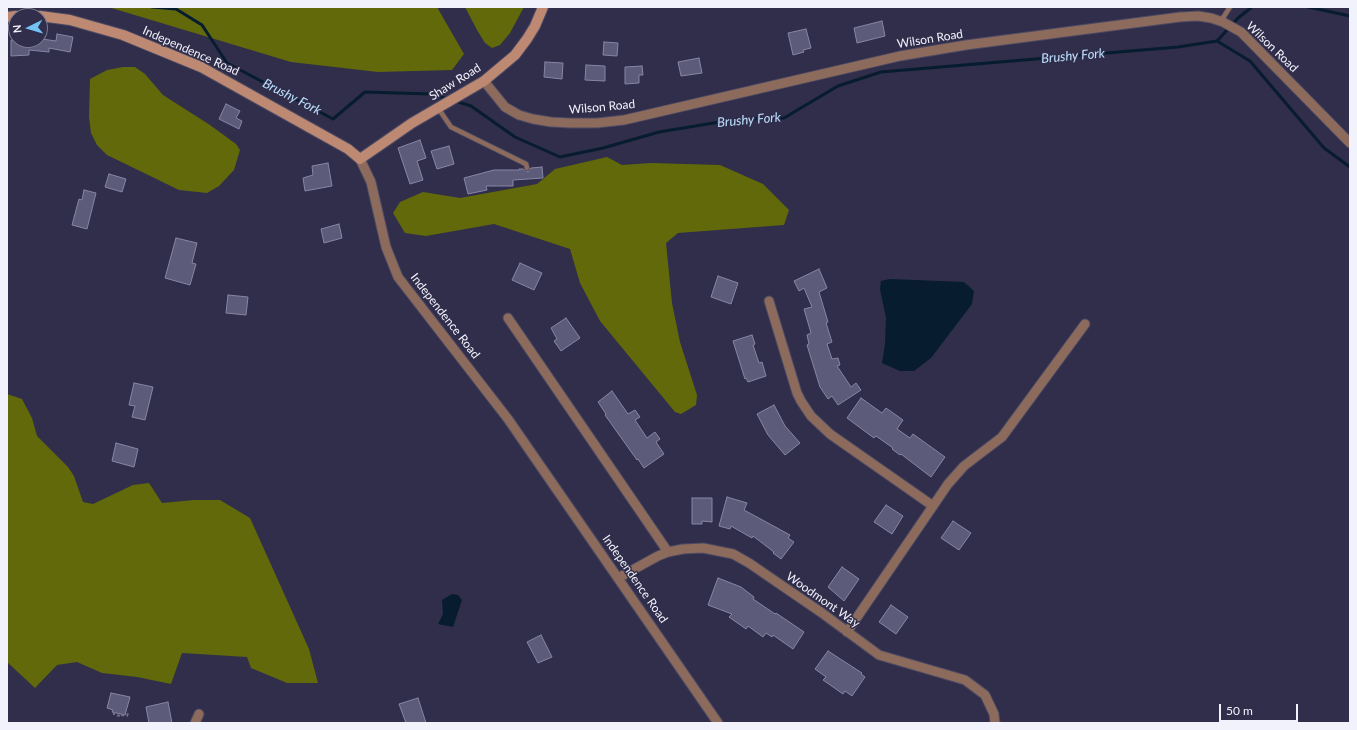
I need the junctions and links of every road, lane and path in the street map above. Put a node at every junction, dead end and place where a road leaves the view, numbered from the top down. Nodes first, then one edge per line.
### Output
1 (543, 7) edge
2 (1230, 7) edge
3 (48, 17) edge
4 (1221, 21) junction
5 (484, 81) junction
6 (438, 108) junction
7 (1350, 143) edge
8 (360, 159) junction
9 (526, 168) dead end
10 (769, 301) dead end
11 (508, 318) dead end
12 (1085, 324) dead end
13 (933, 506) junction
14 (668, 552) junction
15 (618, 578) junction
16 (847, 632) junction
17 (114, 712) dead end
18 (126, 712) dead end
19 (199, 714) dead end
20 (195, 723) edge
21 (718, 723) edge
22 (994, 723) edge

1 - 5 main road, Shaw Road
2 - 4 lane
3 - 8 main road, Independence Road
4 - 5 street, Wilson Road
4 - 7 street, Wilson Road
5 - 6 main road, Shaw Road
6 - 8 main road, Shaw Road
6 - 9 lane
8 - 15 street, Independence Road
10 - 13 street
11 - 14 street
12 - 13 street
13 - 16 street
14 - 15 street, Woodmont Way
14 - 16 street, Woodmont Way
15 - 21 street, Independence Road
16 - 22 street, Woodmont Way
17 - 18 path
19 - 20 street

